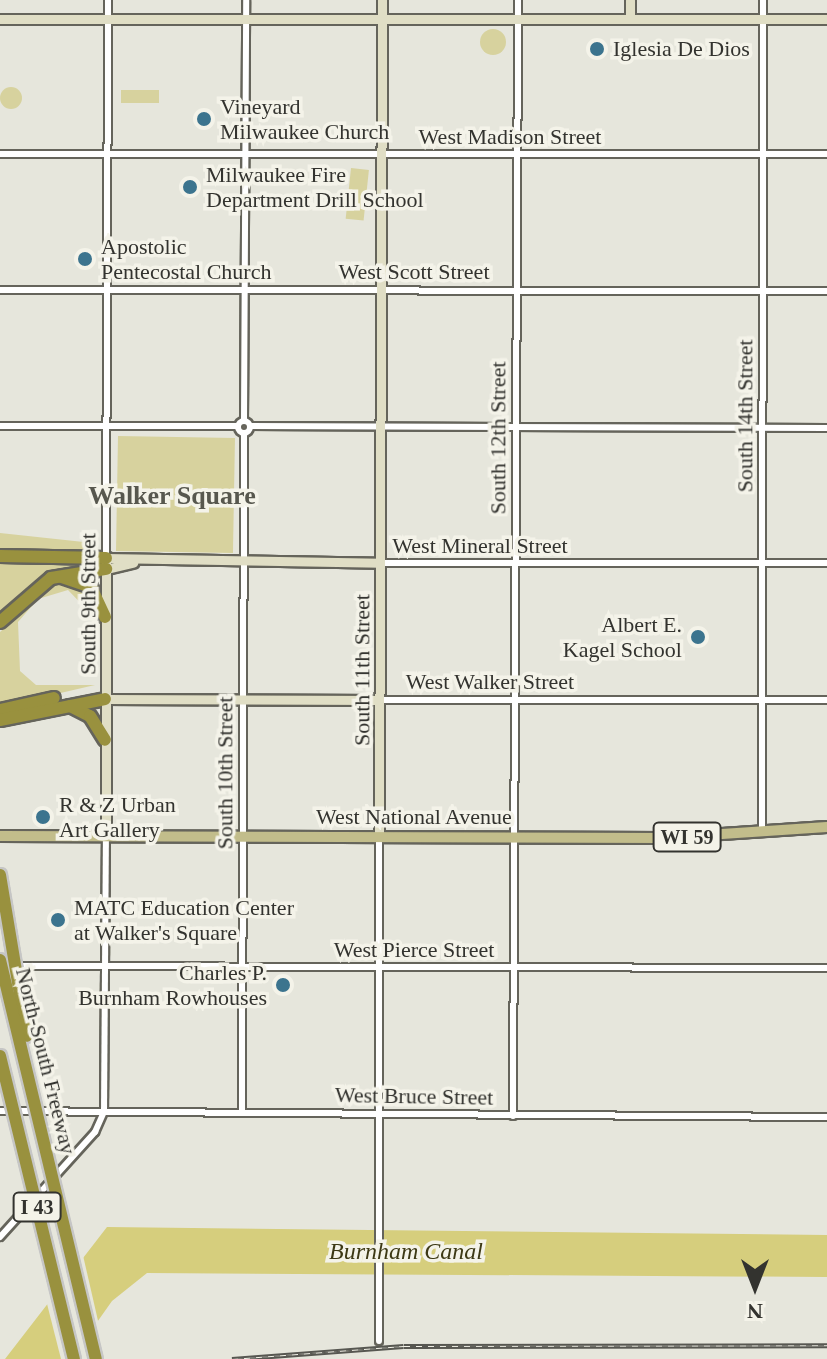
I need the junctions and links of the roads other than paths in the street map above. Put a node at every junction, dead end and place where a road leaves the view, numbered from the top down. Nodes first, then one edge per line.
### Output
1 (108, 0) edge
2 (246, 0) edge
3 (382, 0) edge
4 (518, 0) edge
5 (630, 0) edge
6 (763, 0) edge
7 (0, 19) edge
8 (108, 19) junction
9 (246, 19) junction
10 (382, 19) junction
11 (518, 19) junction
12 (630, 19) junction
13 (764, 19) junction
14 (827, 19) edge
15 (0, 154) edge
16 (106, 154) junction
17 (827, 154) edge
18 (245, 155) junction
19 (381, 155) junction
20 (517, 155) junction
21 (763, 155) junction
22 (0, 290) edge
23 (106, 290) junction
24 (245, 290) junction
25 (381, 290) junction
26 (516, 290) junction
27 (827, 291) edge
28 (764, 292) junction
29 (244, 420) junction
30 (0, 426) edge
31 (107, 426) junction
32 (237, 426) junction
33 (250, 426) junction
34 (517, 426) junction
35 (380, 427) junction
36 (763, 428) junction
37 (827, 428) edge
38 (244, 433) junction
39 (0, 556) edge
40 (106, 563) junction
41 (243, 563) junction
42 (380, 563) junction
43 (762, 563) junction
44 (827, 563) edge
45 (516, 565) junction
46 (51, 578) junction
47 (105, 617) junction
48 (0, 622) edge
49 (105, 699) junction
50 (243, 700) junction
51 (379, 700) junction
52 (515, 700) junction
53 (763, 700) junction
54 (827, 700) edge
55 (63, 705) junction
56 (0, 710) edge
57 (0, 720) edge
58 (105, 740) junction
59 (827, 827) edge
60 (762, 832) junction
61 (0, 836) edge
62 (106, 836) junction
63 (242, 836) junction
64 (379, 837) junction
65 (515, 837) junction
66 (0, 875) edge
67 (0, 963) edge
68 (105, 967) junction
69 (242, 967) junction
70 (378, 967) junction
71 (514, 968) junction
72 (827, 968) edge
73 (0, 1056) edge
74 (0, 1111) edge
75 (104, 1112) junction
76 (242, 1112) junction
77 (377, 1114) junction
78 (513, 1116) junction
79 (827, 1117) edge
80 (41, 1122) junction
81 (0, 1237) edge
82 (379, 1341) dead end
83 (74, 1359) edge
84 (96, 1359) edge

1 - 8 street, South 9th Street
2 - 9 street
3 - 10 street, South 11th Street
4 - 11 street, South 12th Street
5 - 12 street
6 - 13 street, South 14th Street
7 - 8 street
8 - 9 street
8 - 16 street, South 9th Street
9 - 10 street
9 - 18 street
10 - 11 street
10 - 19 street, South 11th Street
11 - 12 street
11 - 20 street, South 12th Street
12 - 13 street
13 - 14 street
13 - 21 street, South 14th Street
15 - 16 street, West Madison Street
16 - 18 street, West Madison Street
16 - 23 street, South 9th Street
17 - 21 street, West Madison Street
18 - 19 street, West Madison Street
18 - 24 street
19 - 20 street, West Madison Street
19 - 25 street, South 11th Street
20 - 21 street, West Madison Street
20 - 26 street, South 12th Street
21 - 28 street, South 14th Street
22 - 23 street, West Scott Street
23 - 24 street, West Scott Street
23 - 31 street, South 9th Street
24 - 25 street, West Scott Street
24 - 29 street
25 - 26 street, West Scott Street
25 - 35 street, South 11th Street
26 - 28 street, West Scott Street
26 - 34 street, South 12th Street
27 - 28 street, West Scott Street
28 - 36 street, South 14th Street
29 - 32 street
29 - 33 street
30 - 31 street
31 - 32 street
31 - 40 street, South 9th Street
32 - 38 street
33 - 35 street
33 - 38 street
34 - 35 street
34 - 36 street
34 - 45 street, South 12th Street
35 - 42 street, South 11th Street
36 - 37 street
36 - 43 street, South 14th Street
38 - 41 street, South 10th Street
39 - 40 highway
40 - 41 street, West Mineral Street
40 - 46 highway
40 - 47 street, South 9th Street
41 - 42 street, West Mineral Street
41 - 50 street, South 10th Street
42 - 45 street, West Mineral Street
42 - 51 street, South 11th Street
43 - 44 street, West Mineral Street
43 - 45 street, West Mineral Street
43 - 53 street, South 14th Street
45 - 52 street, South 12th Street
46 - 47 highway
46 - 48 highway
47 - 49 street, South 9th Street
49 - 50 street, West Walker Street
49 - 55 highway
49 - 56 highway
49 - 58 street, South 9th Street
50 - 51 street, West Walker Street
50 - 63 street, South 10th Street
51 - 52 street, West Walker Street
51 - 64 street, South 11th Street
52 - 53 street, West Walker Street
52 - 65 street, South 12th Street
53 - 54 street, West Walker Street
53 - 60 street, South 14th Street
55 - 57 highway
55 - 58 highway
58 - 62 street, South 9th Street
59 - 60 main road, West National Avenue / WI 59
60 - 65 main road, West National Avenue / WI 59
61 - 62 main road, West National Avenue / WI 59
62 - 63 main road, West National Avenue / WI 59
62 - 68 street, South 9th Street
63 - 64 main road, West National Avenue / WI 59
63 - 69 street, South 10th Street
64 - 65 main road, West National Avenue / WI 59
64 - 70 street, South 11th Street
65 - 71 street, South 12th Street
66 - 80 highway, bridge
67 - 68 street, West Pierce Street
67 - 80 highway, North-South Freeway / I 43, bridge
68 - 69 street, West Pierce Street
68 - 75 street, South 9th Street
69 - 70 street, West Pierce Street
69 - 76 street, South 10th Street
70 - 71 street, West Pierce Street
70 - 77 street, South 11th Street
71 - 72 street, West Pierce Street
71 - 78 street, South 12th Street
73 - 83 highway, North-South Freeway / I 43, bridge
74 - 75 street, West Bruce Street
75 - 76 street, West Bruce Street
75 - 81 street
76 - 77 street, West Bruce Street
77 - 78 street, West Bruce Street
77 - 82 street, South 11th Street
78 - 79 street, West Bruce Street
80 - 84 highway, North-South Freeway / I 43, bridge

